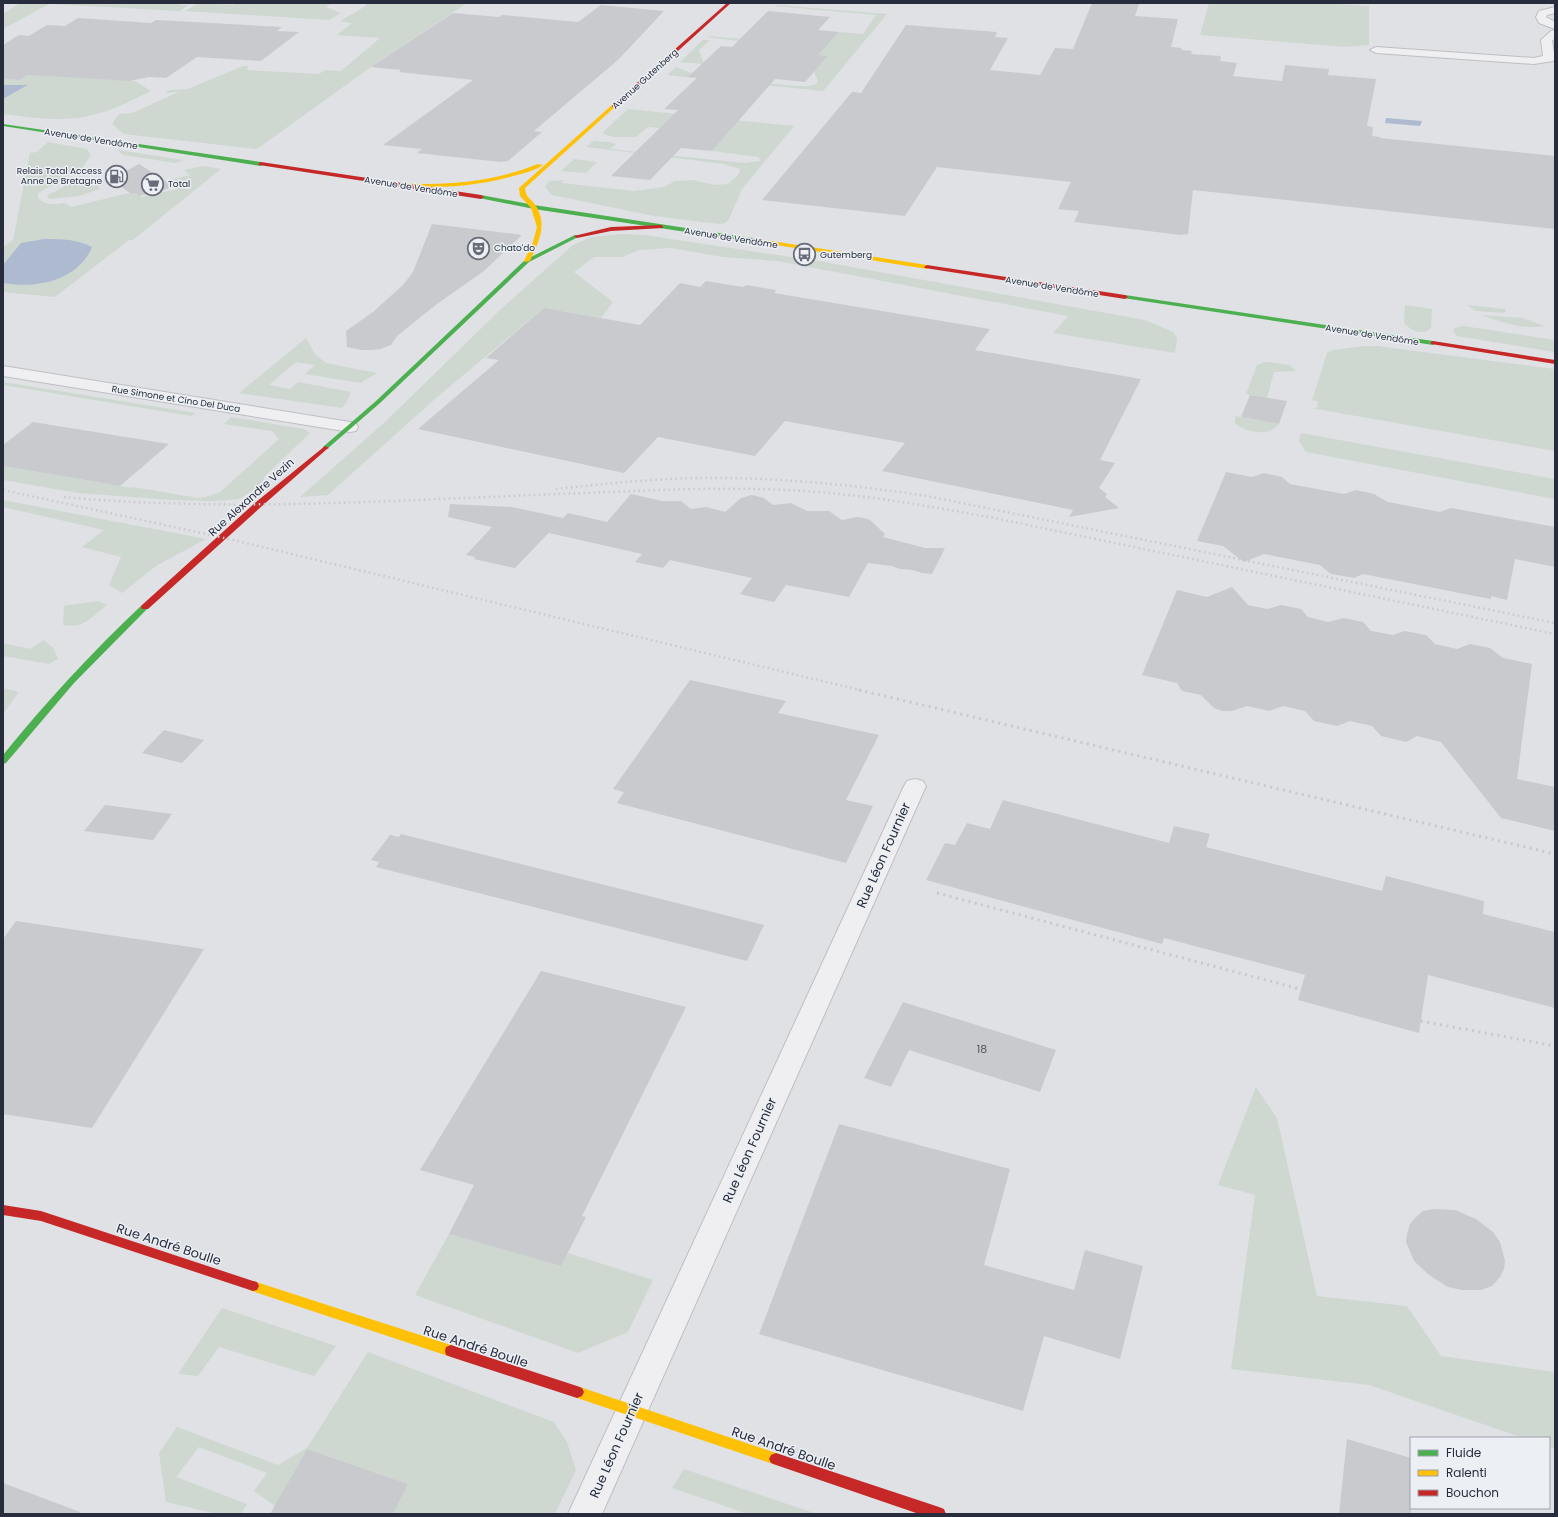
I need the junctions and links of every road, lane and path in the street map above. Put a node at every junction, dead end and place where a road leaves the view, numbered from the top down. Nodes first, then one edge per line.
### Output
1 (729, 3) edge
2 (1555, 10) edge
3 (1555, 26) edge
4 (1555, 33) edge
5 (1376, 50) dead end
6 (3, 125) edge
7 (560, 154) junction
8 (385, 183) junction
9 (534, 207) junction
10 (661, 227) junction
11 (527, 262) junction
12 (1555, 362) edge
13 (3, 371) edge
14 (350, 427) junction
15 (3, 761) edge
16 (915, 786) dead end
17 (3, 1210) edge
18 (631, 1410) junction
19 (585, 1514) edge
20 (940, 1514) edge

1 - 7 main road, Avenue Gutenberg
2 - 3 street
4 - 5 street
6 - 8 main road, Avenue de Vendôme
7 - 8 main road, Avenue Gutenberg
7 - 9 main road, Avenue Gutenberg
8 - 9 main road, Avenue de Vendôme
9 - 10 main road, Avenue de Vendôme
9 - 11 main road, Rue Alexandre Vezin
10 - 11 main road, Rue Alexandre Vezin
10 - 12 main road, Avenue de Vendôme
11 - 14 main road, Rue Alexandre Vezin
13 - 14 street, Rue Simone et Cino Del Duca
14 - 15 main road, Rue Alexandre Vezin
16 - 18 street, Rue Léon Fournier
17 - 18 main road, Rue André Boulle
18 - 19 street, Rue Léon Fournier
18 - 20 main road, Rue André Boulle

